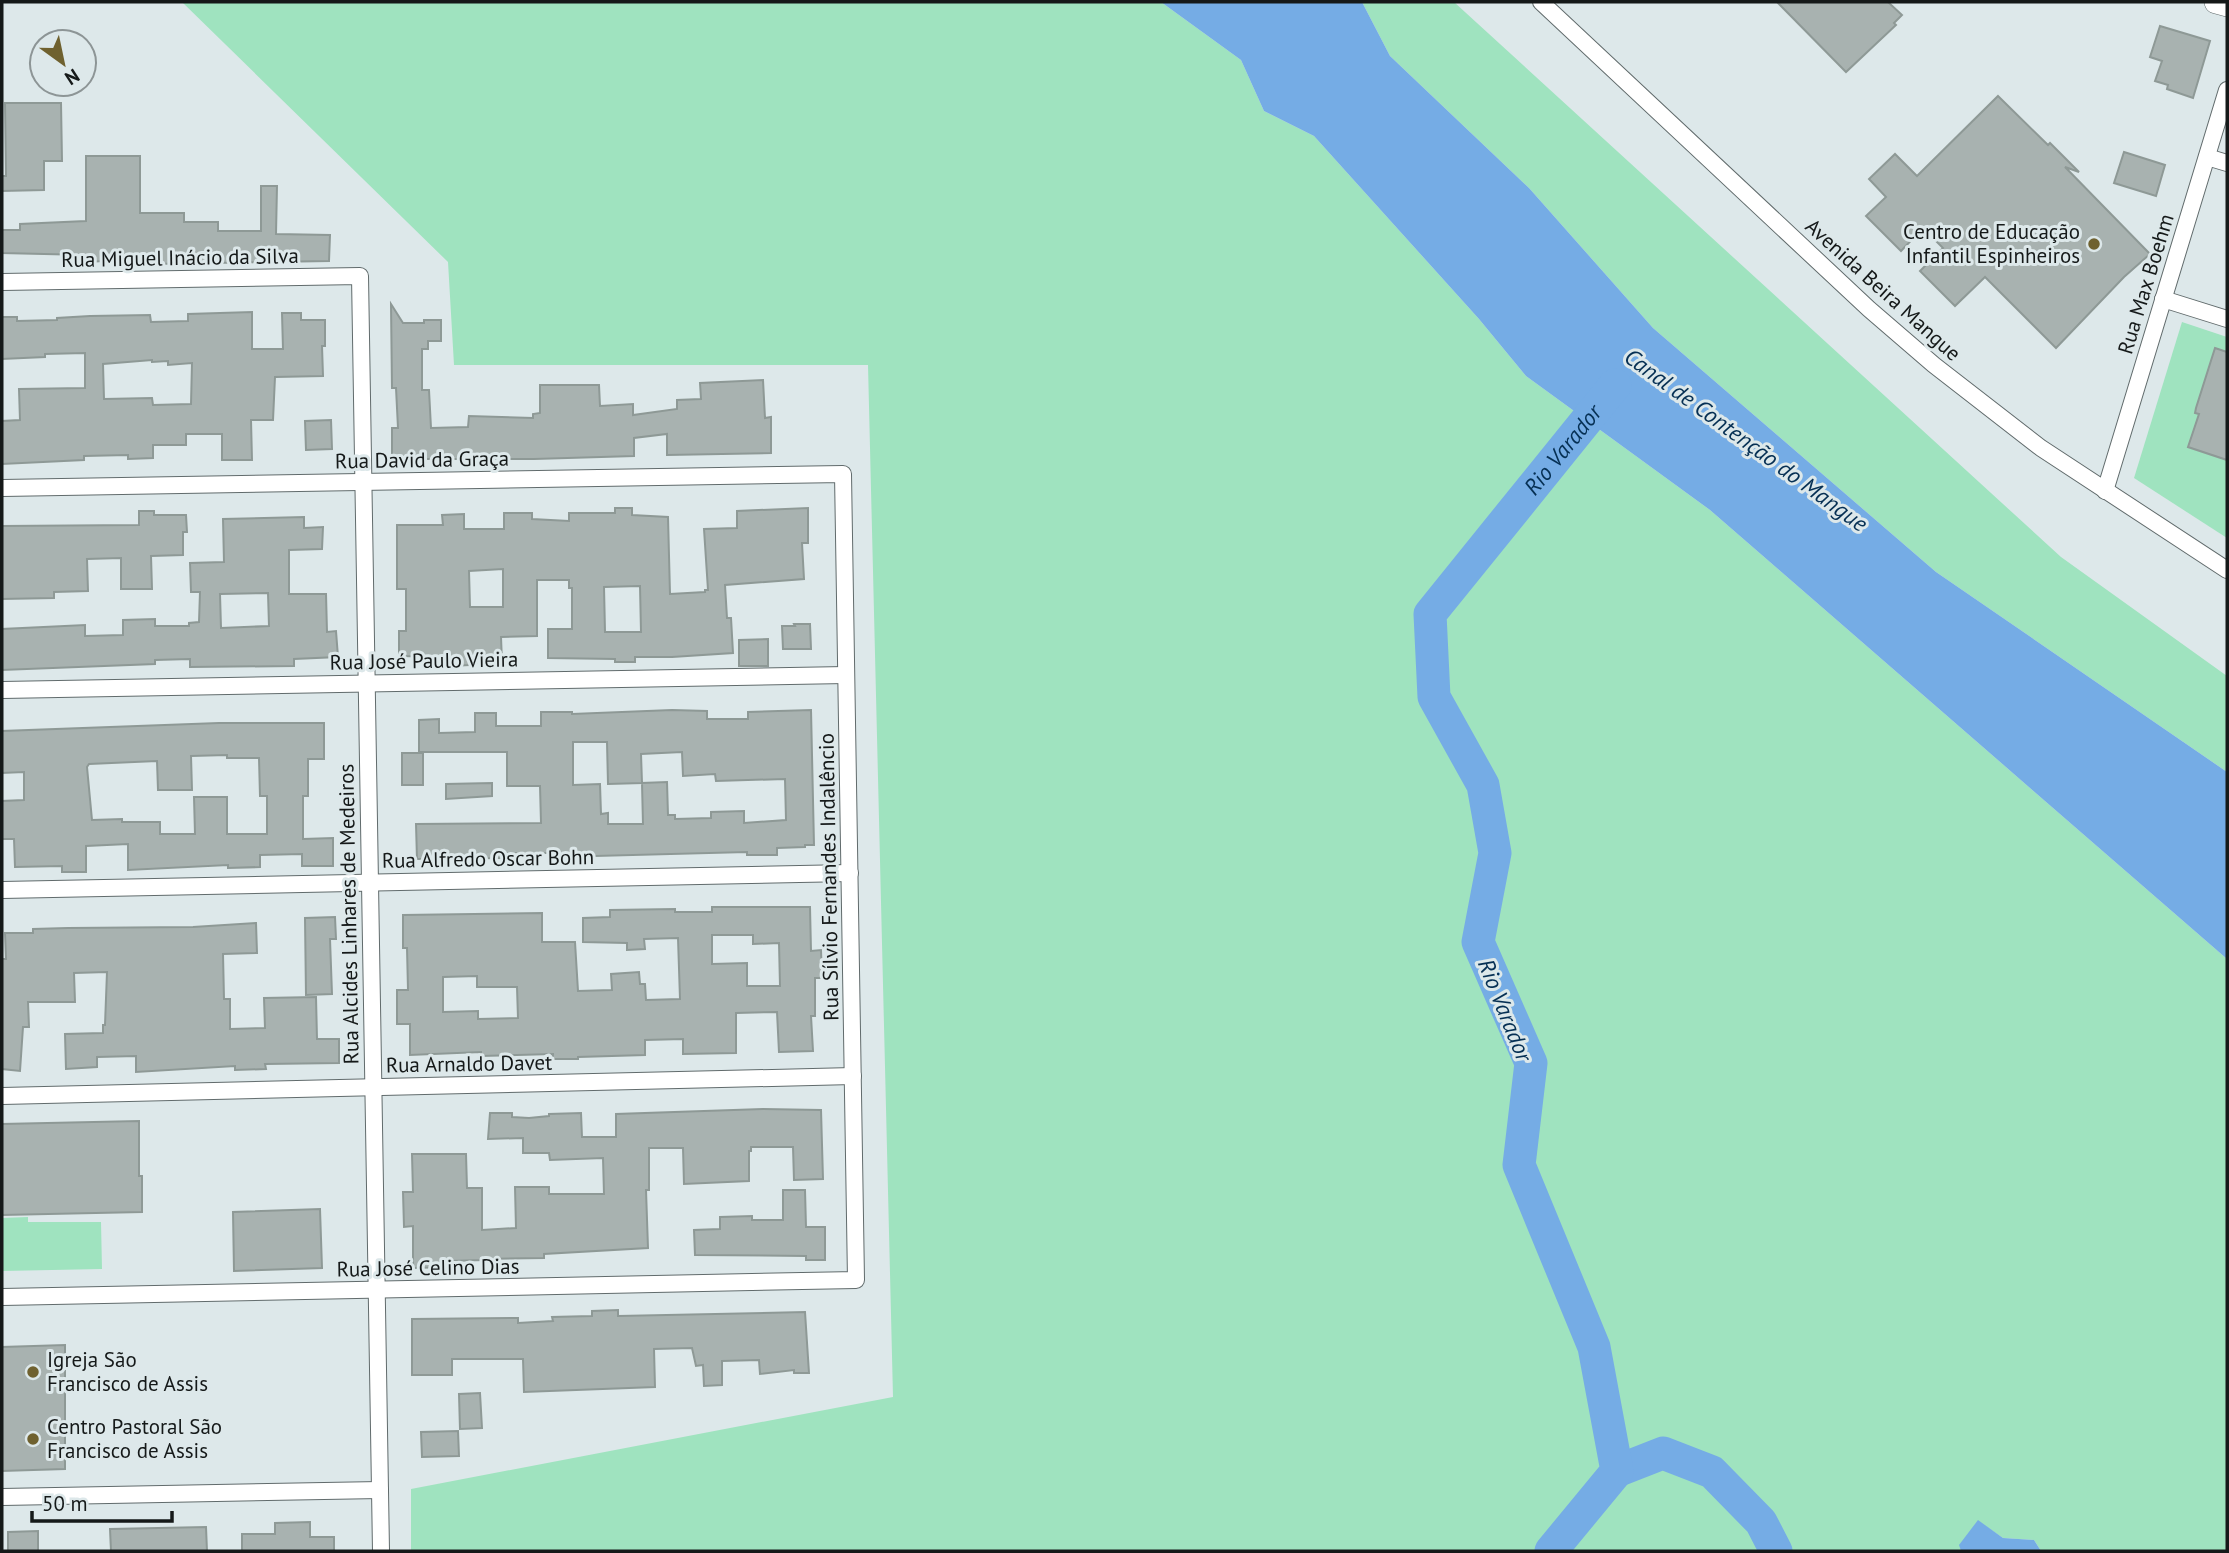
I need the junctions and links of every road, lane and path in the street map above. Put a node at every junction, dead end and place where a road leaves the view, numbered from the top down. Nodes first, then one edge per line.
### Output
1 (1541, 2) edge
2 (2216, 2) edge
3 (2227, 5) edge
4 (2227, 90) edge
5 (2207, 157) junction
6 (2227, 163) edge
7 (360, 276) joint
8 (2, 282) edge
9 (2163, 299) junction
10 (2227, 319) edge
11 (843, 474) joint
12 (363, 482) junction
13 (2, 488) edge
14 (2105, 491) junction
15 (2227, 570) edge
16 (846, 675) junction
17 (366, 683) junction
18 (2, 690) edge
19 (849, 873) junction
20 (370, 883) junction
21 (2, 890) edge
22 (853, 1076) junction
23 (373, 1087) junction
24 (2, 1096) edge
25 (856, 1280) joint
26 (377, 1290) junction
27 (2, 1297) edge
28 (380, 1490) junction
29 (2, 1497) edge
30 (381, 1551) edge

1 - 14 street, Avenida Beira Mangue
2 - 3 street
4 - 5 street, Rua Max Boehm
5 - 6 street
5 - 9 street, Rua Max Boehm
7 - 8 street, Rua Miguel Inácio da Silva
7 - 12 street, Rua Alcides Linhares de Medeiros
9 - 10 street
9 - 14 street, Rua Max Boehm
11 - 12 street, Rua David da Graça
11 - 16 street, Rua Sílvio Fernandes Indalêncio
12 - 13 street, Rua David da Graça
12 - 17 street, Rua Alcides Linhares de Medeiros
14 - 15 street, Avenida Beira Mangue
16 - 17 street, Rua José Paulo Vieira
16 - 19 street, Rua Sílvio Fernandes Indalêncio
17 - 18 street, Rua José Paulo Vieira
17 - 20 street, Rua Alcides Linhares de Medeiros
19 - 20 street, Rua Alfredo Oscar Bohn
19 - 22 street, Rua Sílvio Fernandes Indalêncio
20 - 21 street, Rua Alfredo Oscar Bohn
20 - 23 street, Rua Alcides Linhares de Medeiros
22 - 23 street, Rua Arnaldo Davet
22 - 25 street, Rua Sílvio Fernandes Indalêncio
23 - 24 street, Rua Arnaldo Davet
23 - 26 street, Rua Alcides Linhares de Medeiros
25 - 26 street, Rua José Celino Dias
26 - 27 street, Rua José Celino Dias
26 - 28 street, Rua Alcides Linhares de Medeiros
28 - 29 street
28 - 30 street, Rua Alcides Linhares de Medeiros

